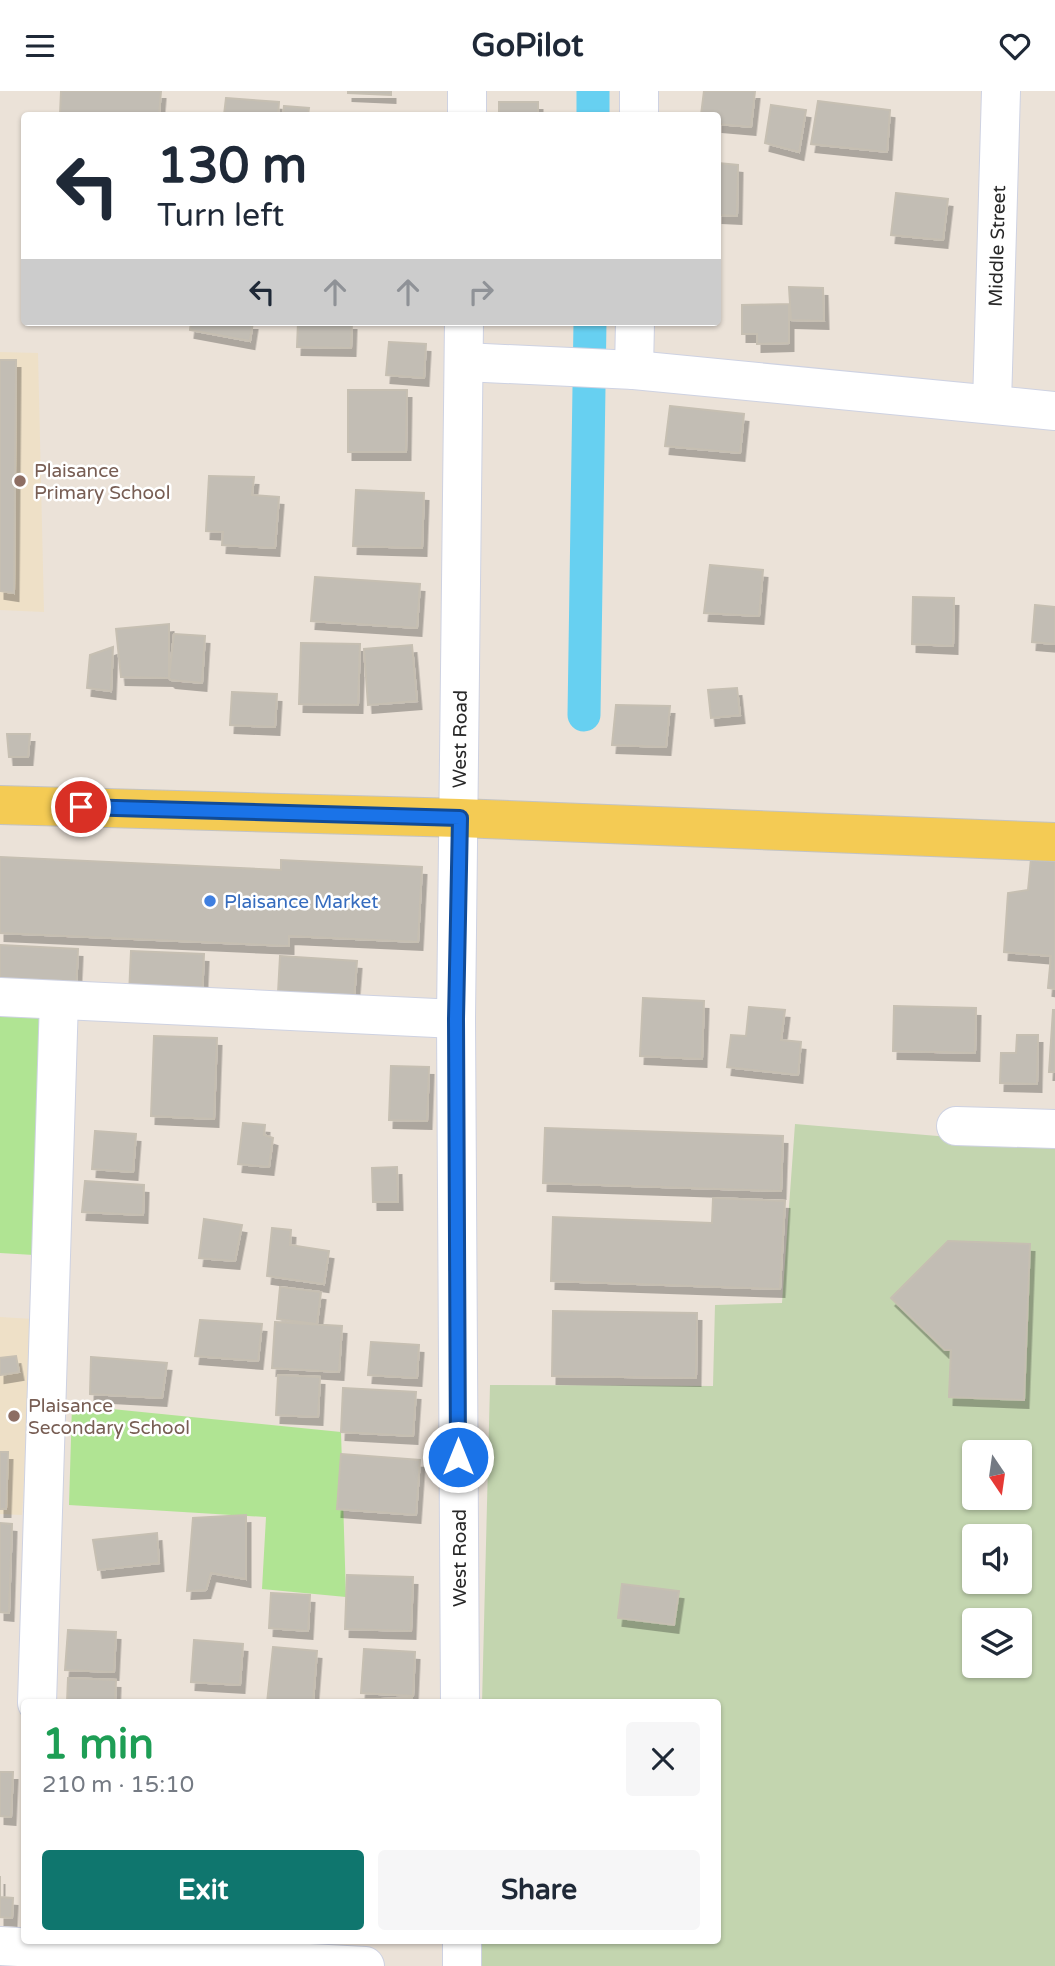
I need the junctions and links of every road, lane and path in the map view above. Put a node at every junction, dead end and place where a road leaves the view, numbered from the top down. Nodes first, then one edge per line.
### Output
1 (467, 91) edge
2 (639, 91) edge
3 (1001, 91) edge
4 (467, 112) edge
5 (639, 112) edge
6 (464, 326) edge
7 (635, 326) edge
8 (464, 362) junction
9 (634, 370) junction
10 (992, 404) junction
11 (1055, 411) edge
12 (0, 805) edge
13 (460, 818) junction
14 (1055, 842) edge
15 (0, 997) edge
16 (59, 1000) junction
17 (456, 1019) junction
18 (956, 1126) dead end
19 (1055, 1129) edge
20 (37, 1699) edge
21 (460, 1699) edge
22 (462, 1944) edge
23 (22, 1950) edge
24 (365, 1966) edge
25 (462, 1966) edge

1 - 4 street
2 - 5 street
3 - 10 street, Middle Street
6 - 8 street, West Road
7 - 9 street
8 - 9 street
8 - 13 street, West Road
9 - 10 street
10 - 11 street
12 - 13 main road
13 - 14 main road
13 - 17 street, West Road
15 - 16 street
16 - 17 street
16 - 20 street
17 - 21 street, West Road
18 - 19 street
22 - 25 street
23 - 24 street

